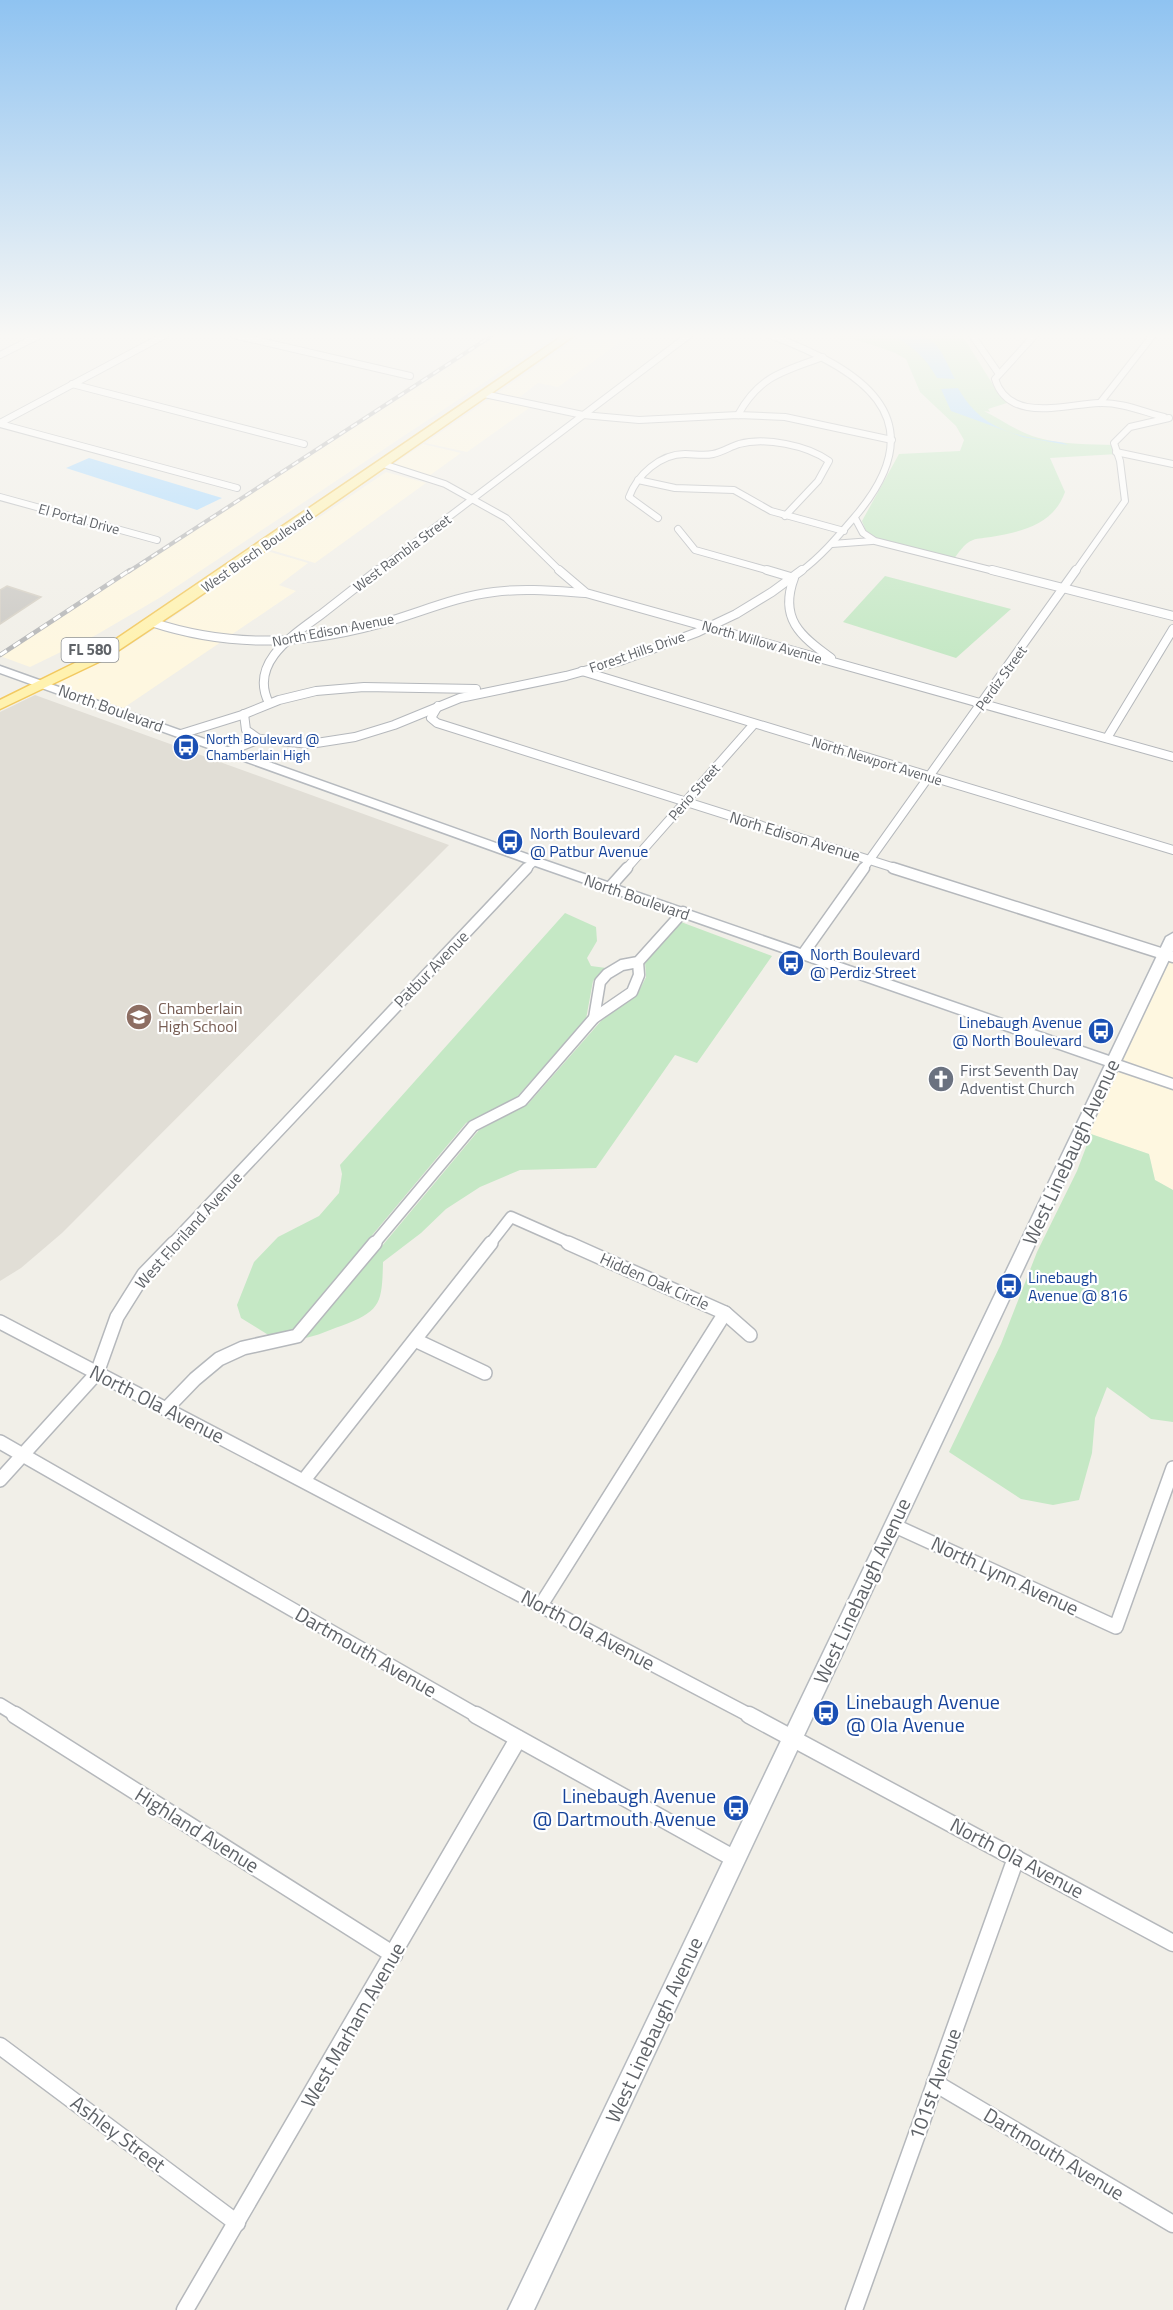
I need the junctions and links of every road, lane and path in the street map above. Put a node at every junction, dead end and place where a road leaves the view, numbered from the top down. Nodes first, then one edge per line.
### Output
1 (72, 443) edge
2 (299, 443) edge
3 (414, 443) edge
4 (547, 443) edge
5 (891, 443) edge
6 (1114, 443) edge
7 (304, 444) dead end
8 (1116, 452) junction
9 (383, 464) junction
10 (1173, 464) edge
11 (638, 480) junction
12 (237, 488) dead end
13 (0, 497) edge
14 (474, 499) junction
15 (785, 516) junction
16 (658, 518) dead end
17 (855, 518) junction
18 (678, 529) dead end
19 (844, 531) junction
20 (157, 540) dead end
21 (875, 541) junction
22 (832, 544) junction
23 (794, 578) junction
24 (1064, 589) junction
25 (586, 593) junction
26 (1173, 616) edge
27 (150, 622) junction
28 (709, 627) junction
29 (1173, 629) edge
30 (284, 642) junction
31 (842, 664) junction
32 (0, 669) edge
33 (581, 671) junction
34 (30, 679) junction
35 (45, 684) junction
36 (510, 687) junction
37 (437, 691) junction
38 (0, 694) edge
39 (269, 704) junction
40 (982, 704) junction
41 (0, 705) edge
42 (438, 706) junction
43 (244, 714) junction
44 (754, 724) junction
45 (181, 734) junction
46 (1107, 738) junction
47 (259, 739) junction
48 (229, 751) junction
49 (1173, 757) edge
50 (930, 777) junction
51 (686, 802) junction
52 (1173, 850) edge
53 (534, 861) junction
54 (871, 861) junction
55 (610, 887) junction
56 (683, 912) junction
57 (1173, 937) edge
58 (803, 954) junction
59 (1169, 955) edge
60 (638, 962) junction
61 (594, 1018) junction
62 (1113, 1063) junction
63 (328, 1077) joint
64 (1173, 1084) edge
65 (725, 1313) junction
66 (0, 1322) edge
67 (750, 1335) dead end
68 (415, 1340) junction
69 (97, 1373) junction
70 (485, 1373) dead end
71 (166, 1409) junction
72 (0, 1442) edge
73 (23, 1455) junction
74 (1173, 1468) edge
75 (0, 1480) edge
76 (304, 1480) junction
77 (893, 1525) junction
78 (541, 1605) junction
79 (0, 1705) edge
80 (793, 1738) junction
81 (518, 1739) junction
82 (1016, 1858) junction
83 (735, 1859) junction
84 (1173, 1942) edge
85 (394, 1955) junction
86 (0, 2046) edge
87 (935, 2083) junction
88 (237, 2223) junction
89 (1173, 2224) edge
90 (185, 2310) edge
91 (521, 2310) edge
92 (854, 2310) edge

1 - 12 street
2 - 7 street
3 - 9 main road, West Busch Boulevard / FL 580
4 - 14 street, West Rambla Street
5 - 17 street, Forest Hills Drive
6 - 8 street
8 - 10 street
8 - 24 street, Perdiz Street
9 - 14 street, North Willow Avenue
9 - 27 main road, West Busch Boulevard / FL 580
11 - 15 street
11 - 15 street
11 - 16 street
13 - 20 street, El Portal Drive
14 - 25 street, North Willow Avenue
14 - 30 street, West Rambla Street
15 - 19 street
17 - 19 street, Forest Hills Drive
17 - 21 street
18 - 23 street
19 - 22 street, Forest Hills Drive
21 - 22 street
21 - 24 street
22 - 23 street, Forest Hills Drive
23 - 28 street, Forest Hills Drive
23 - 31 street
24 - 26 street
24 - 40 street, Perdiz Street
25 - 28 street, North Willow Avenue
25 - 30 street, North Edison Avenue
27 - 30 street, North Edison Avenue
27 - 34 main road, West Busch Boulevard / FL 580
27 - 35 main road, West Busch Boulevard / FL 580
28 - 31 street, North Willow Avenue
28 - 33 street, Forest Hills Drive
29 - 46 street
30 - 39 street, West Rambla Street
31 - 40 street, North Willow Avenue
32 - 34 street, North Boulevard
33 - 36 street, Forest Hills Drive
33 - 44 street, North Newport Avenue
34 - 35 street, North Boulevard
34 - 38 main road, West Busch Boulevard / FL 580
35 - 41 main road, West Busch Boulevard / FL 580
35 - 45 street, North Boulevard
36 - 37 street
36 - 42 street, Forest Hills Drive
37 - 39 street
37 - 42 street
39 - 43 street
40 - 46 street, North Willow Avenue
40 - 50 street, Perdiz Street
42 - 47 street, Forest Hills Drive
42 - 51 street, Norh Edison Avenue
43 - 45 street
43 - 47 street
44 - 50 street, North Newport Avenue
44 - 51 street, Perio Street
45 - 48 street, North Boulevard
46 - 49 street, North Willow Avenue
47 - 48 street, Forest Hills Drive
48 - 53 street, North Boulevard
50 - 52 street, North Newport Avenue
50 - 54 street, Perdiz Street
51 - 54 street, Norh Edison Avenue
51 - 55 street, Perio Street
53 - 55 street, North Boulevard
53 - 63 street, Patbur Avenue
54 - 58 street, Perdiz Street
54 - 59 street, Norh Edison Avenue
55 - 56 street, North Boulevard
56 - 58 street, North Boulevard
56 - 60 street
57 - 59 street, West Linebaugh Avenue
58 - 62 street, North Boulevard
59 - 62 street, West Linebaugh Avenue
60 - 61 street
60 - 61 street
61 - 71 street
62 - 64 street, North Boulevard
62 - 77 street, West Linebaugh Avenue
63 - 69 street, West Floriland Avenue
65 - 67 street
65 - 68 street, Hidden Oak Circle
65 - 78 street, Hidden Oak Circle
66 - 69 street, North Ola Avenue
68 - 70 street
68 - 76 street, Hidden Oak Circle
69 - 71 street, North Ola Avenue
69 - 73 street, West Floriland Avenue
71 - 76 street, North Ola Avenue
72 - 73 street, Dartmouth Avenue
73 - 75 street, West Floriland Avenue
73 - 81 street, Dartmouth Avenue
74 - 77 street, North Lynn Avenue
76 - 78 street, North Ola Avenue
77 - 80 street, West Linebaugh Avenue
78 - 80 street, North Ola Avenue
79 - 85 street, Highland Avenue
80 - 82 street, North Ola Avenue
80 - 83 street, West Linebaugh Avenue
81 - 83 street, Dartmouth Avenue
81 - 85 street, West Marham Avenue
82 - 84 street, North Ola Avenue
82 - 87 street, 101st Avenue
83 - 91 street, West Linebaugh Avenue
85 - 88 street, West Marham Avenue
86 - 88 street, Ashley Street
87 - 89 street, Dartmouth Avenue
87 - 92 street, 101st Avenue
88 - 90 street, West Marham Avenue

